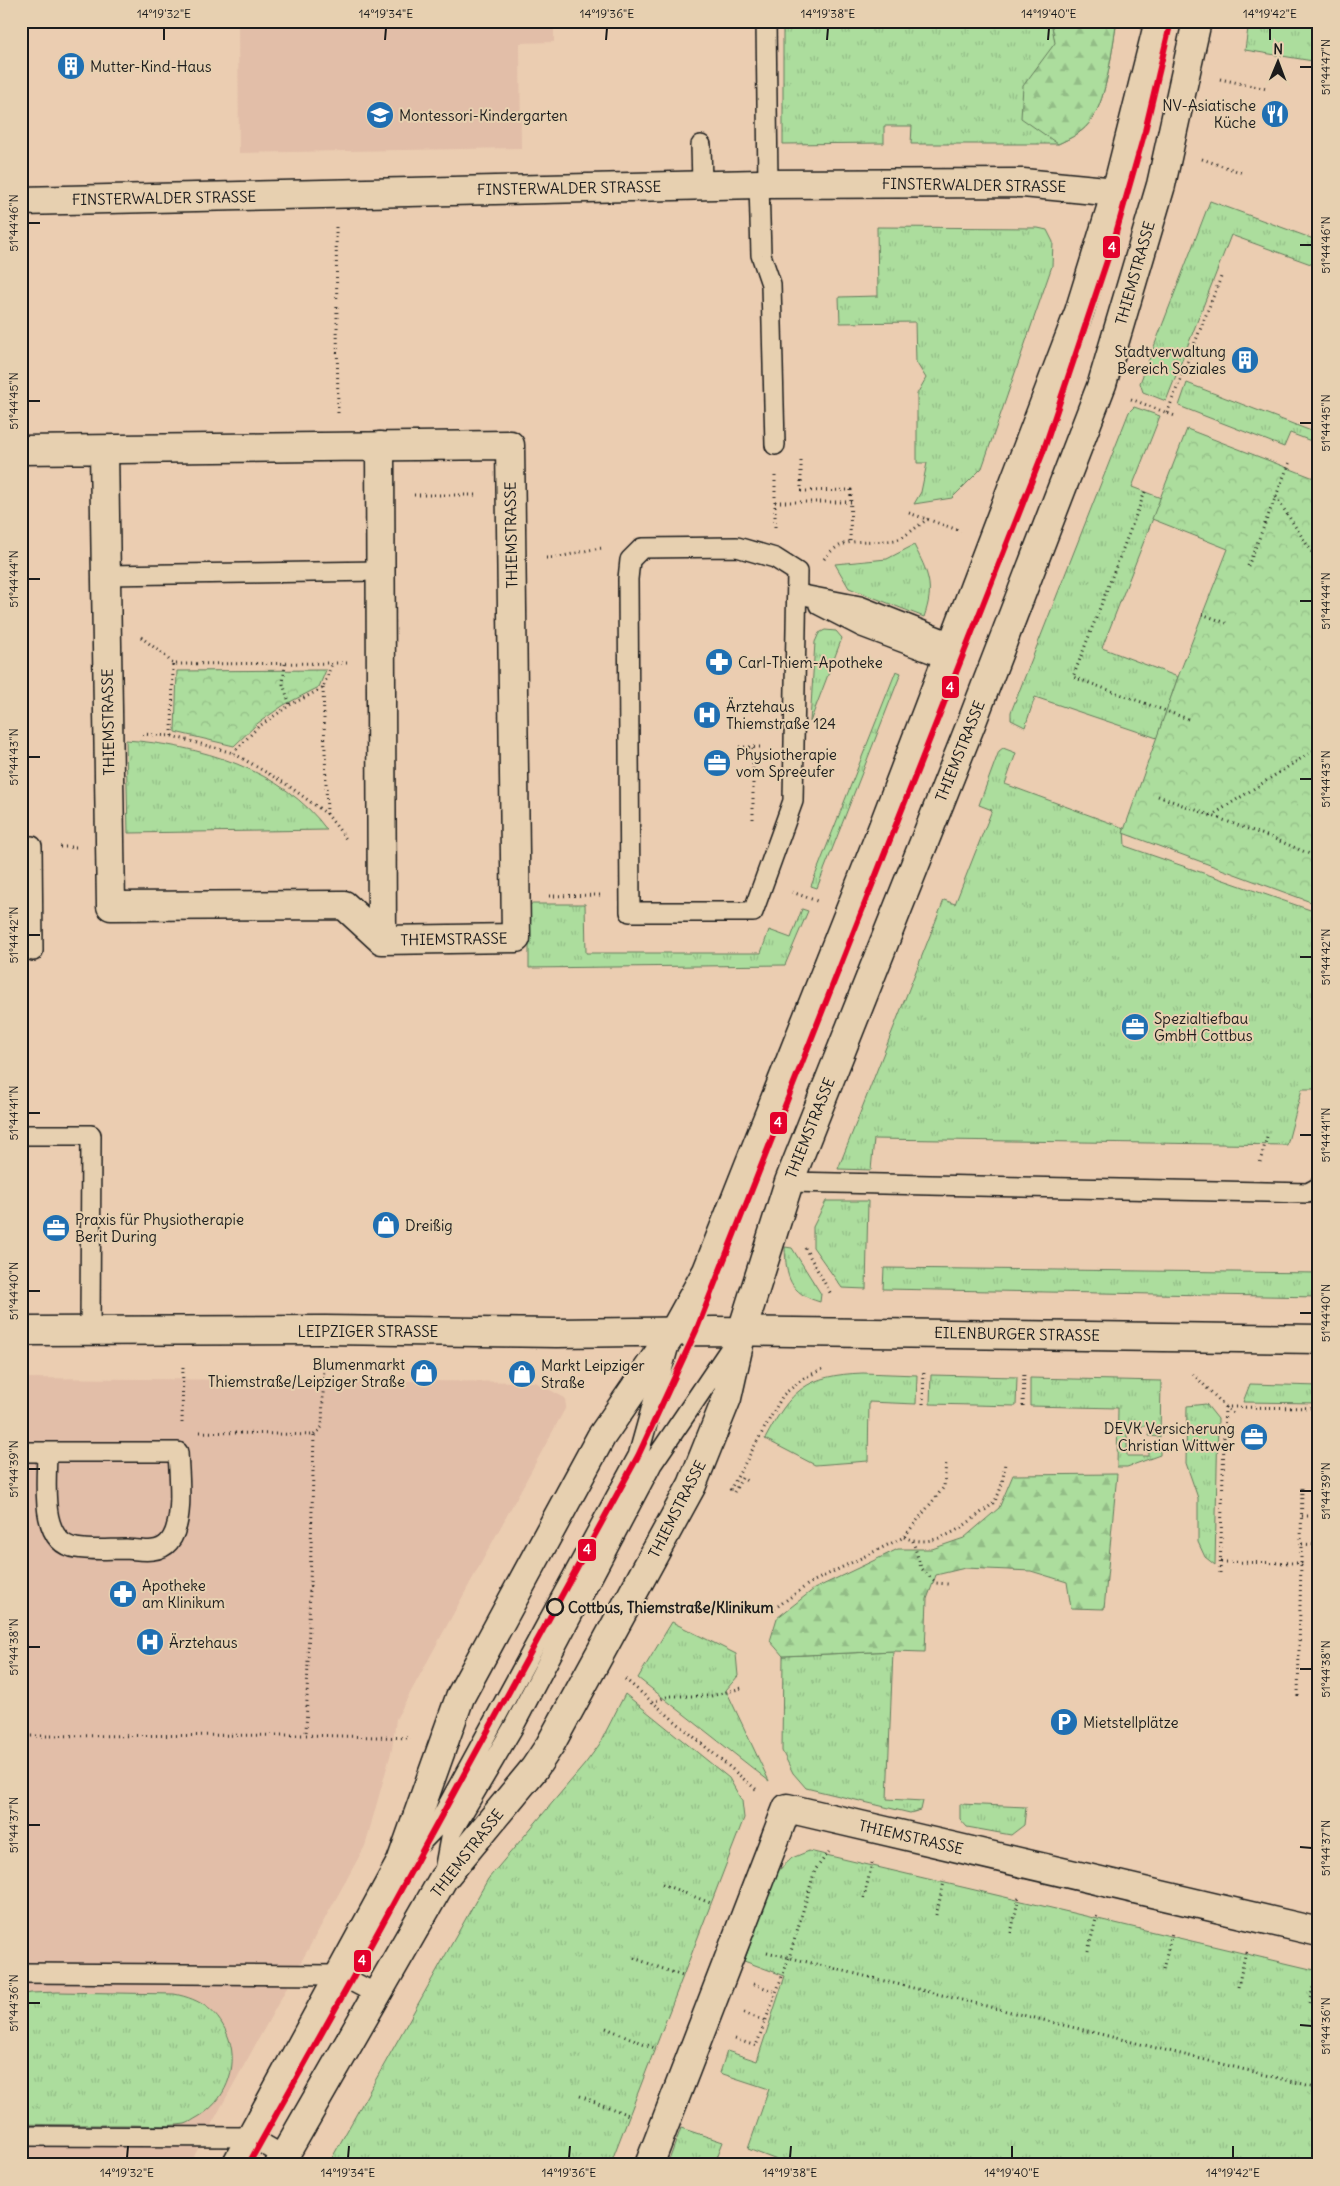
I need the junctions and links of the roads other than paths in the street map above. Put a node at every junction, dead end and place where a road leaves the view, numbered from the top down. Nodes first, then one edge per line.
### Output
1 (766, 21) edge
2 (1159, 21) edge
3 (1196, 21) edge
4 (701, 145) dead end
5 (702, 184) junction
6 (763, 184) junction
7 (1116, 192) junction
8 (21, 201) edge
9 (775, 445) road end
10 (380, 446) junction
11 (21, 450) edge
12 (104, 450) junction
13 (380, 570) junction
14 (105, 575) junction
15 (798, 594) junction
16 (951, 651) junction
17 (27, 846) edge
18 (382, 940) junction
19 (33, 951) dead end
20 (21, 1135) edge
21 (789, 1182) junction
22 (1319, 1187) edge
23 (21, 1331) edge
24 (90, 1331) junction
25 (674, 1331) junction
26 (715, 1331) joint
27 (742, 1331) junction
28 (1319, 1339) edge
29 (21, 1452) edge
30 (48, 1452) junction
31 (401, 1862) junction
32 (443, 1879) junction
33 (1319, 1932) edge
34 (21, 1973) edge
35 (340, 1975) junction
36 (376, 1994) junction
37 (21, 2136) edge
38 (251, 2137) junction
39 (282, 2160) edge
40 (236, 2165) edge
41 (649, 2165) edge

1 - 6 lane
2 - 7 street
3 - 21 street, THIEMSTRASSE
4 - 5 lane
5 - 6 street, FINSTERWALDER STRASSE
5 - 8 street, FINSTERWALDER STRASSE
6 - 7 street, FINSTERWALDER STRASSE
6 - 9 lane
7 - 16 street
10 - 12 street, THIEMSTRASSE
10 - 13 street
10 - 18 street, THIEMSTRASSE
11 - 12 street, THIEMSTRASSE
12 - 14 street, THIEMSTRASSE
13 - 14 lane
13 - 18 street
14 - 18 street, THIEMSTRASSE
15 - 15 lane
15 - 16 lane
15 - 16 lane
16 - 25 street
17 - 19 lane
20 - 24 lane
21 - 22 lane
21 - 27 street, THIEMSTRASSE
23 - 24 street, LEIPZIGER STRASSE
24 - 25 street, LEIPZIGER STRASSE
25 - 26 street, LEIPZIGER STRASSE
25 - 31 street
25 - 31 lane
26 - 27 street, EILENBURGER STRASSE
27 - 28 street, EILENBURGER STRASSE
27 - 32 lane
27 - 32 street, THIEMSTRASSE
29 - 30 lane
30 - 30 lane
31 - 35 street
32 - 36 street, THIEMSTRASSE
33 - 41 street, THIEMSTRASSE
34 - 35 lane
35 - 36 lane
35 - 38 street
36 - 39 street, THIEMSTRASSE
37 - 38 lane
38 - 39 lane
38 - 40 street

